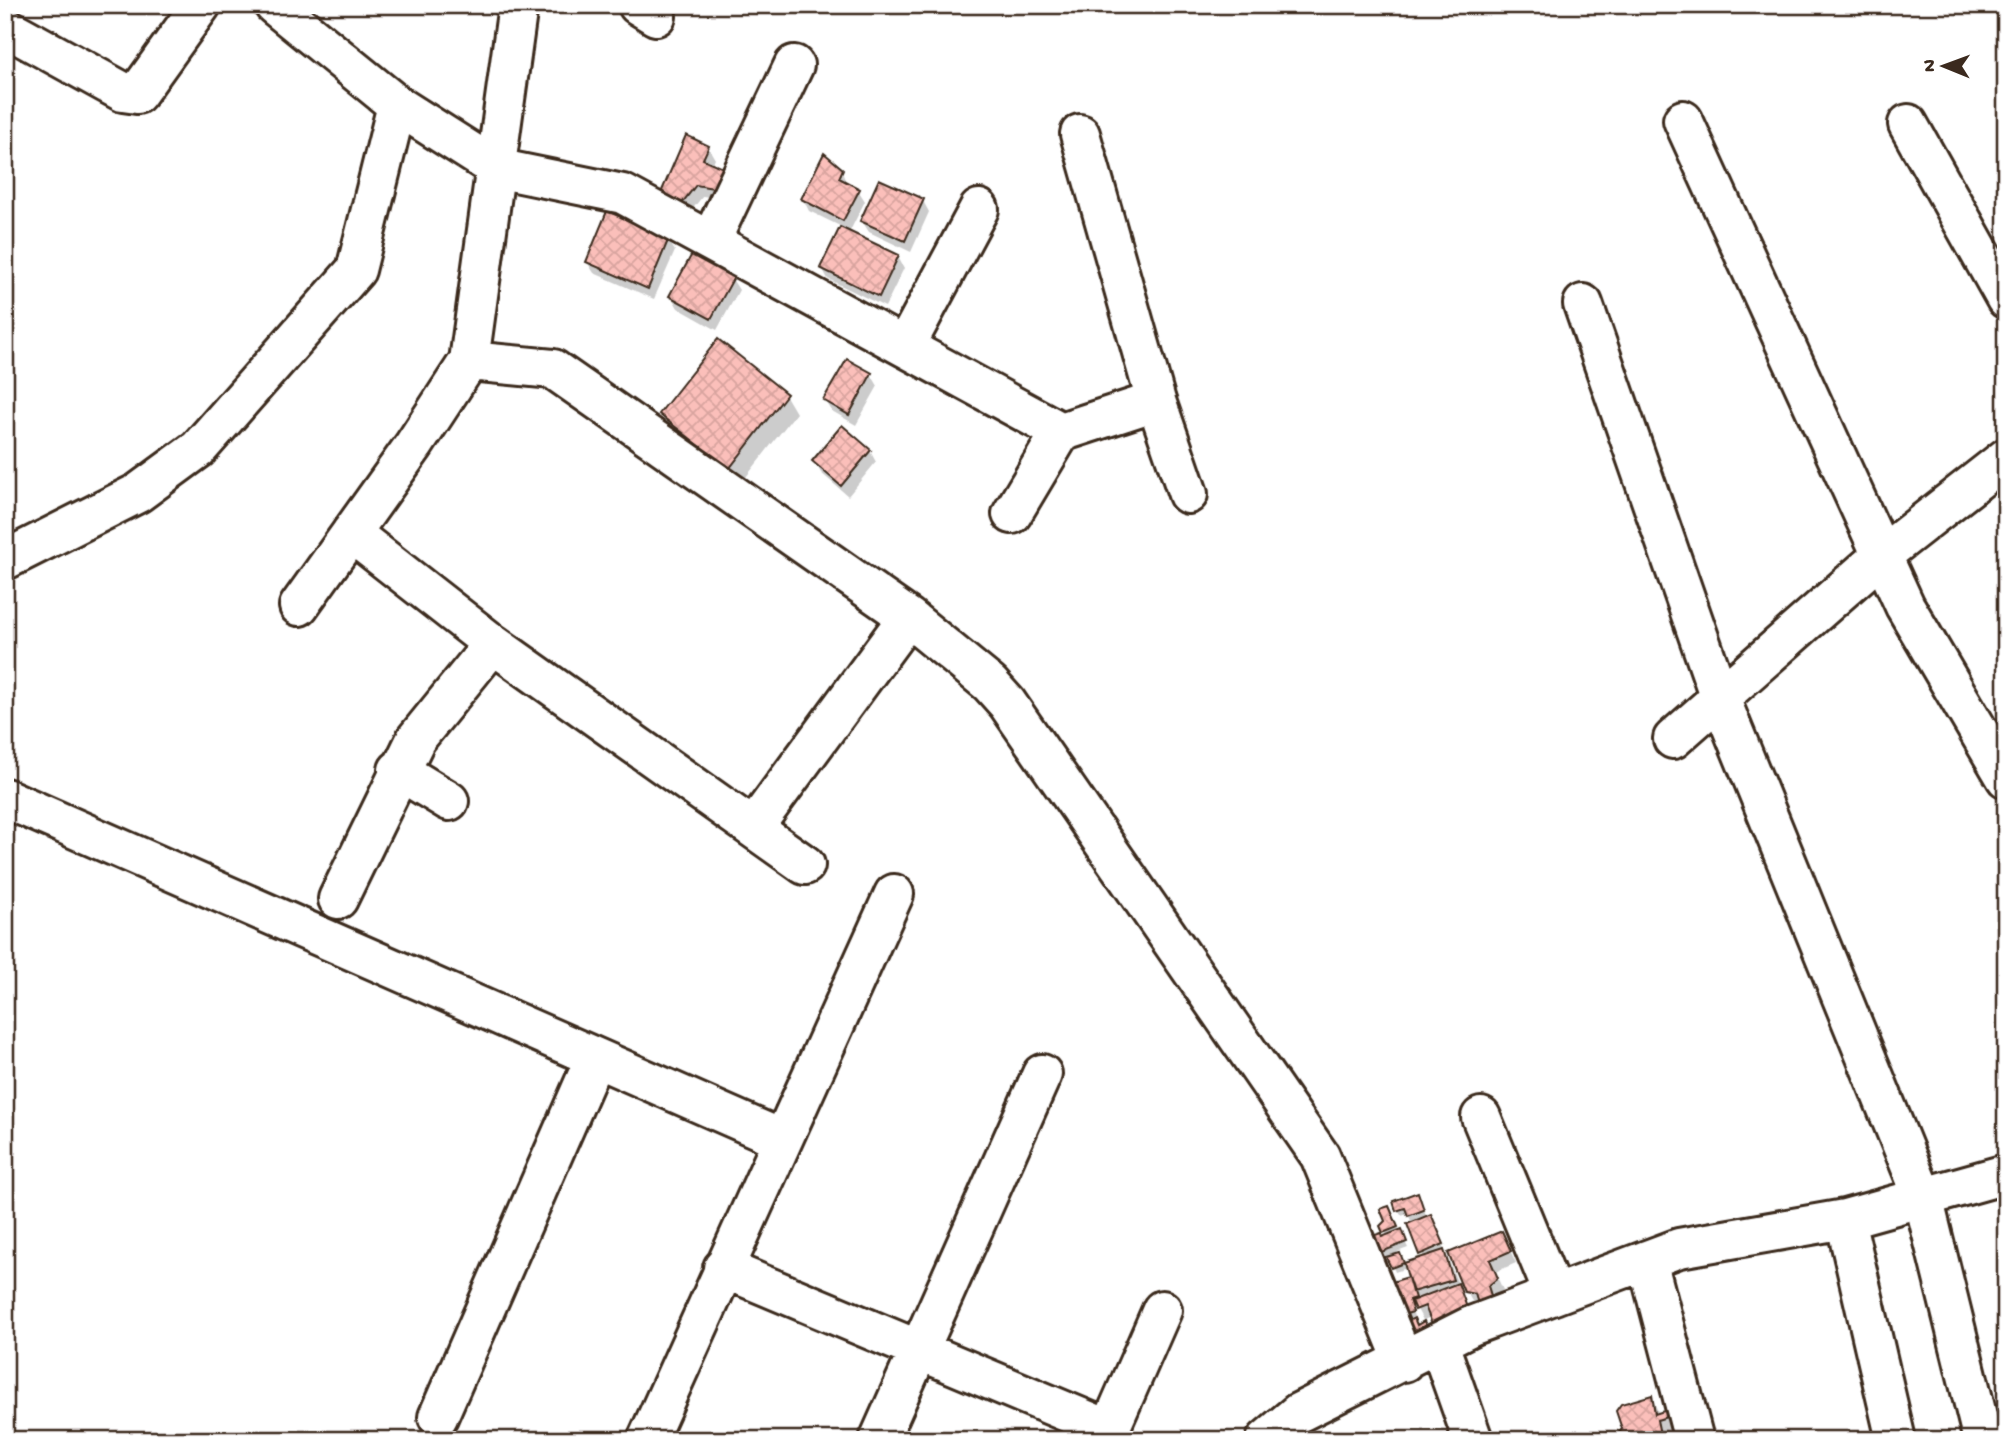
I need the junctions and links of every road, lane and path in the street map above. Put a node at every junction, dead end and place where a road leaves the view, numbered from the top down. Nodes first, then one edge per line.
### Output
1 (201, 5) edge
2 (274, 5) edge
3 (518, 5) edge
4 (5, 27) edge
5 (793, 65) dead end
6 (397, 105) junction
7 (1682, 120) dead end
8 (1908, 124) dead end
9 (1080, 134) dead end
10 (496, 168) junction
11 (979, 209) dead end
12 (711, 240) junction
13 (2006, 299) edge
14 (1583, 304) dead end
15 (905, 347) junction
16 (469, 361) junction
17 (1156, 401) junction
18 (1060, 432) junction
19 (2006, 458) edge
20 (1188, 494) dead end
21 (1012, 514) dead end
22 (351, 533) junction
23 (1881, 556) junction
24 (5, 560) edge
25 (299, 606) dead end
26 (908, 617) junction
27 (492, 644) junction
28 (1720, 698) junction
29 (1673, 739) dead end
30 (398, 770) junction
31 (2006, 778) edge
32 (5, 798) edge
33 (449, 801) dead end
34 (753, 828) junction
35 (805, 865) dead end
36 (894, 894) dead end
37 (338, 899) dead end
38 (595, 1058) junction
39 (1042, 1074) dead end
40 (1481, 1117) dead end
41 (781, 1139) junction
42 (2006, 1174) edge
43 (1923, 1197) junction
44 (1845, 1219) junction
45 (1647, 1260) junction
46 (723, 1268) junction
47 (1554, 1295) junction
48 (1162, 1310) dead end
49 (1439, 1344) junction
50 (919, 1350) junction
51 (1404, 1362) junction
52 (438, 1417) dead end
53 (1304, 1426) edge
54 (1108, 1435) edge
55 (647, 1440) edge
56 (879, 1440) edge
57 (1266, 1440) edge
58 (1473, 1440) edge
59 (1694, 1440) edge
60 (1896, 1440) edge
61 (1983, 1440) edge

1 - 4 street
2 - 6 street
3 - 10 street
5 - 12 street
6 - 10 street
6 - 24 street
7 - 23 street
8 - 13 street
9 - 17 street
10 - 12 street
10 - 16 street
11 - 15 street
12 - 15 street
14 - 28 street
15 - 18 street
16 - 22 street
16 - 26 street
17 - 18 street
17 - 20 street
18 - 21 street
19 - 23 street
22 - 25 street
22 - 27 street
23 - 28 street
23 - 31 street
26 - 34 street
26 - 51 street
27 - 30 street
27 - 34 street
28 - 29 street
28 - 43 street
30 - 33 street
30 - 37 street
32 - 38 street
34 - 35 street
36 - 41 street
38 - 41 street
38 - 52 street
39 - 50 street
40 - 47 street
41 - 46 street
42 - 43 street
43 - 44 street
43 - 61 street
44 - 45 street
44 - 60 street
45 - 47 street
45 - 59 street
46 - 50 street
46 - 55 street
47 - 49 street
48 - 54 street
49 - 51 street
49 - 58 street
50 - 54 street
50 - 56 street
51 - 53 street
53 - 57 street

